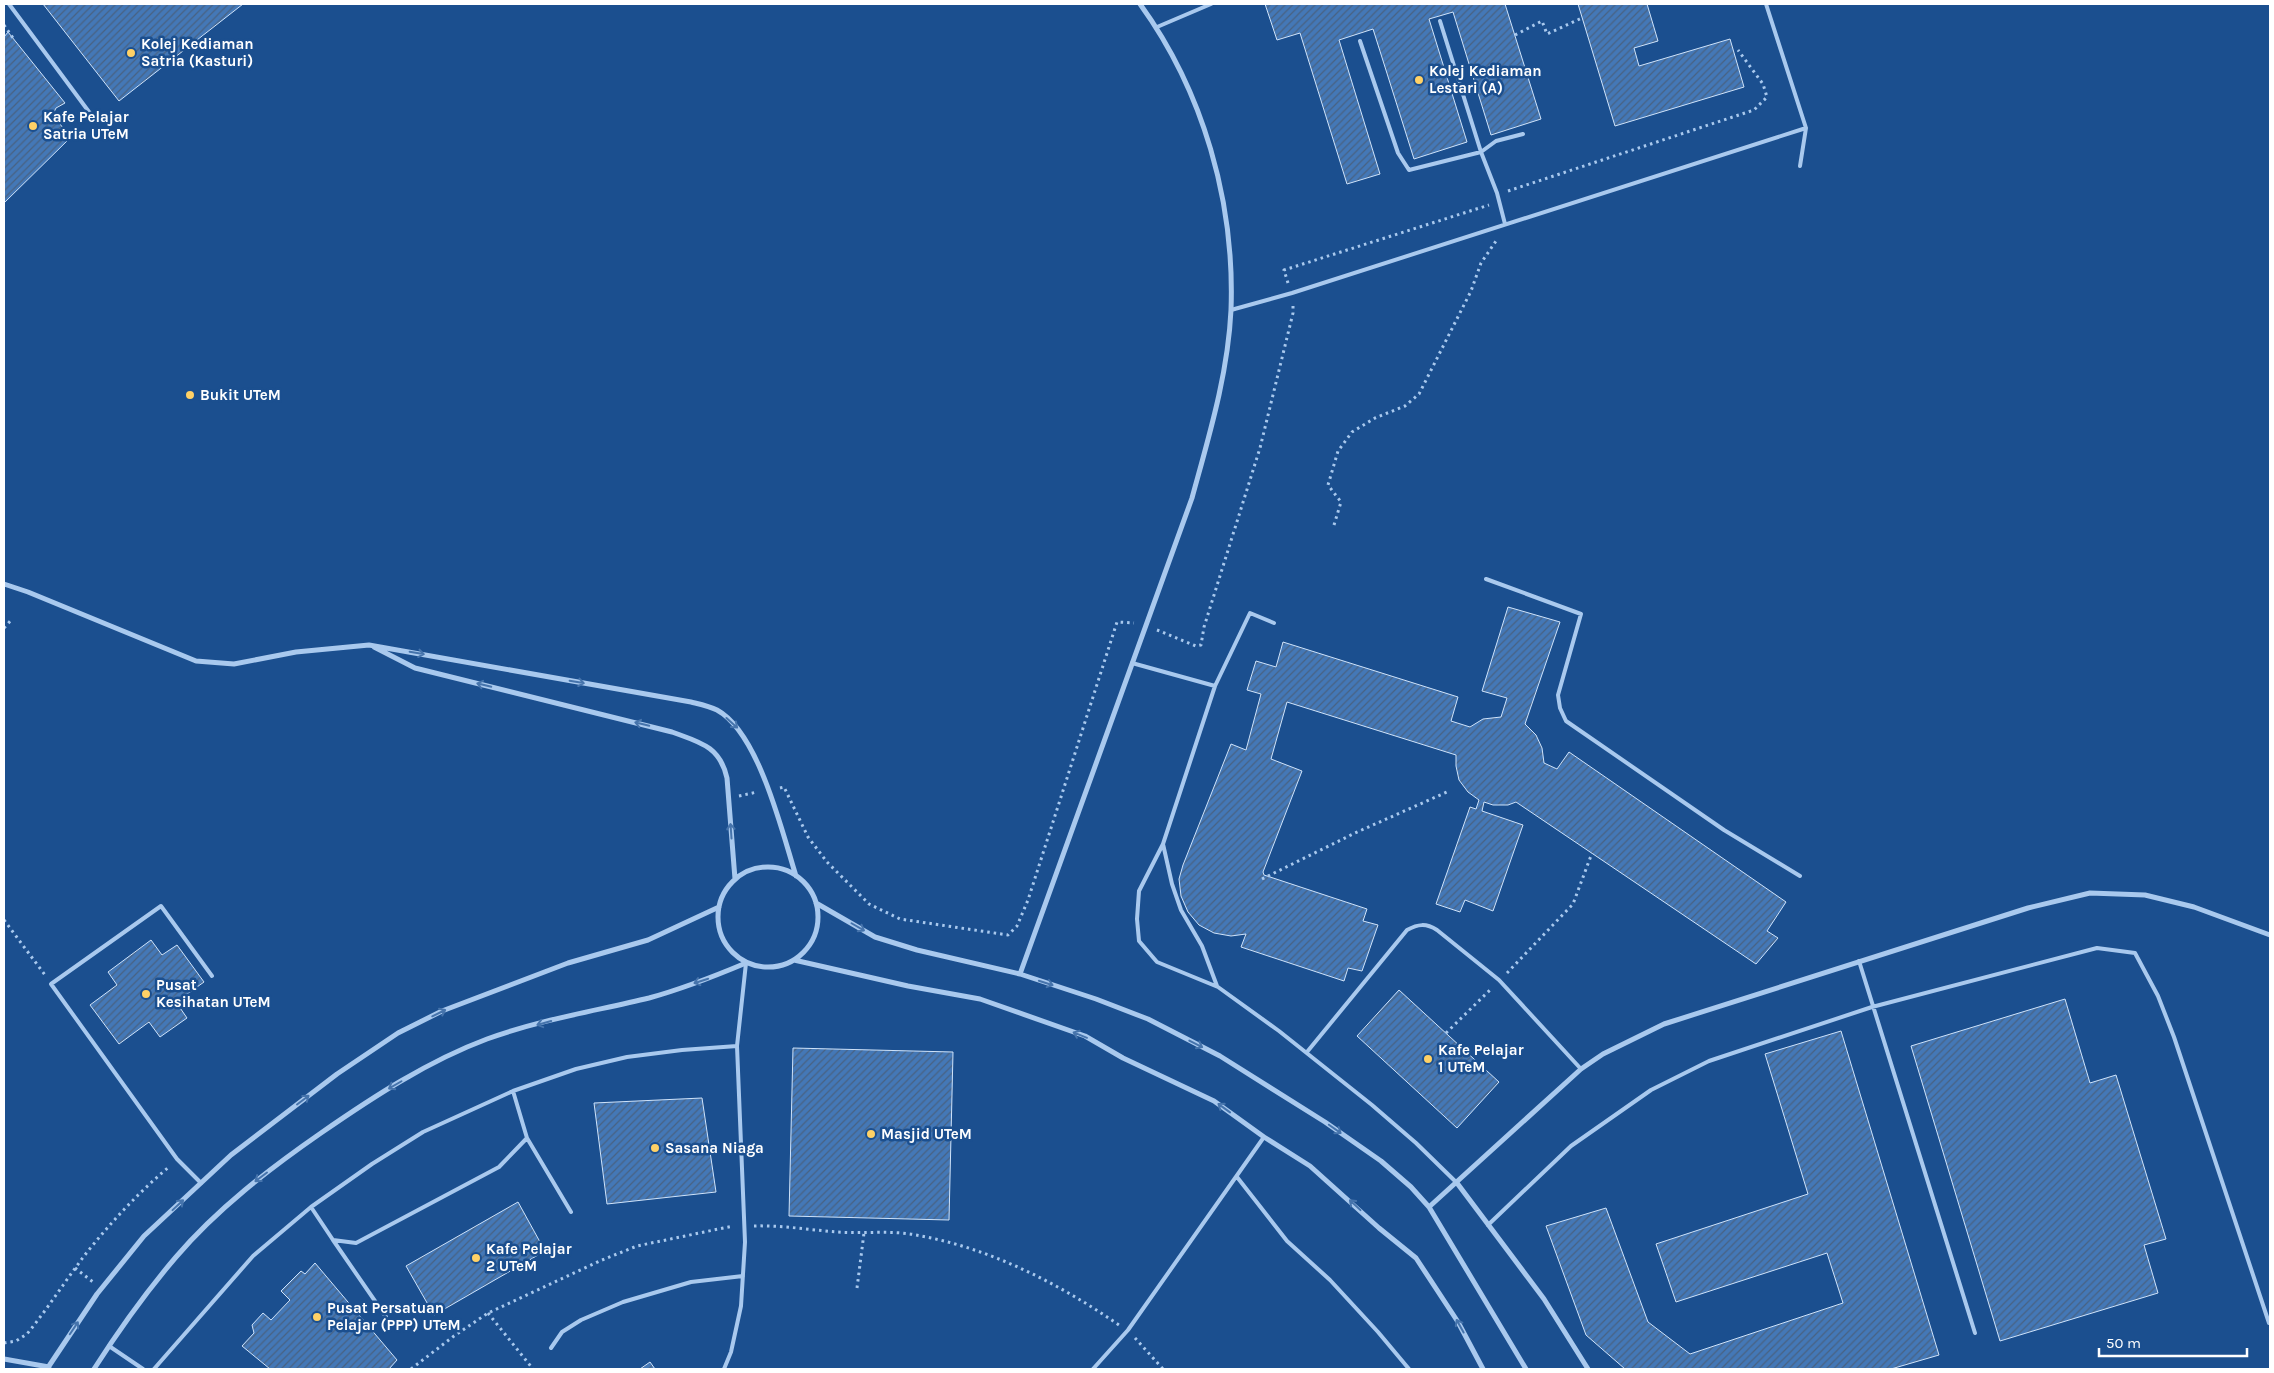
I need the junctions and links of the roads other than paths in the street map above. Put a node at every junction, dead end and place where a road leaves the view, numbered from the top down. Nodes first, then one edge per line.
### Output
1 (9, 4) edge
2 (1140, 4) edge
3 (1211, 4) edge
4 (1766, 4) edge
5 (1440, 20) dead end
6 (1157, 27) junction
7 (1360, 41) dead end
8 (94, 120) dead end
9 (1806, 128) junction
10 (1523, 134) dead end
11 (1481, 152) junction
12 (1800, 166) dead end
13 (1505, 224) junction
14 (1231, 310) junction
15 (1486, 579) dead end
16 (4, 584) edge
17 (1274, 623) dead end
18 (369, 645) junction
19 (1132, 663) junction
20 (1215, 686) junction
21 (1163, 844) junction
22 (796, 876) junction
23 (1800, 876) dead end
24 (735, 879) junction
25 (816, 902) junction
26 (719, 907) junction
27 (2270, 935) edge
28 (794, 960) junction
29 (1858, 961) junction
30 (746, 963) junction
31 (1020, 974) junction
32 (212, 976) dead end
33 (1218, 987) junction
34 (1872, 1008) junction
35 (737, 1046) junction
36 (1306, 1052) junction
37 (1581, 1069) junction
38 (513, 1090) junction
39 (1264, 1137) junction
40 (527, 1138) junction
41 (1237, 1178) junction
42 (201, 1183) junction
43 (1457, 1183) junction
44 (311, 1207) junction
45 (1428, 1207) junction
46 (571, 1212) dead end
47 (1488, 1225) junction
48 (333, 1240) junction
49 (743, 1276) junction
50 (386, 1317) dead end
51 (2269, 1323) edge
52 (1975, 1333) dead end
53 (109, 1346) junction
54 (551, 1348) dead end
55 (4, 1359) edge
56 (48, 1368) edge
57 (94, 1369) edge
58 (143, 1369) edge
59 (154, 1369) edge
60 (724, 1369) edge
61 (1093, 1369) edge
62 (1408, 1369) edge
63 (1483, 1369) edge
64 (1526, 1369) edge
65 (1588, 1369) edge

1 - 8 lane
2 - 6 street
3 - 6 lane
4 - 9 lane
5 - 11 lane
6 - 14 street
7 - 11 lane
9 - 12 lane
9 - 13 lane
10 - 11 lane
11 - 13 lane
13 - 14 lane
14 - 19 street
15 - 23 lane
16 - 18 street
17 - 20 lane
18 -> 22 street
24 -> 18 street
19 - 20 lane
19 - 31 street
20 - 21 lane
21 - 33 lane
21 - 33 lane
22 - 24 street
22 - 25 street
24 - 26 street
25 - 28 street
25 -> 31 street
26 - 30 street
42 -> 26 street
27 - 29 street
28 - 30 street
39 -> 28 street
29 - 34 lane
29 - 37 street
30 - 35 lane
30 -> 53 street
31 -> 45 street
32 - 42 lane
33 - 36 lane
34 - 47 lane
34 - 51 lane
34 - 52 lane
35 - 38 lane
35 - 49 lane
36 - 37 lane
36 - 43 lane
37 - 43 street
38 - 40 lane
38 - 44 lane
39 - 41 lane
63 -> 39 street
40 - 46 lane
40 - 48 lane
41 - 61 lane
41 - 62 lane
56 -> 42 street
43 - 45 street
43 - 47 street
44 - 48 lane
44 - 59 lane
45 - 64 street
47 - 65 street
48 - 50 lane
49 - 54 lane
49 - 60 lane
53 - 57 street
53 - 58 lane
55 - 56 street

